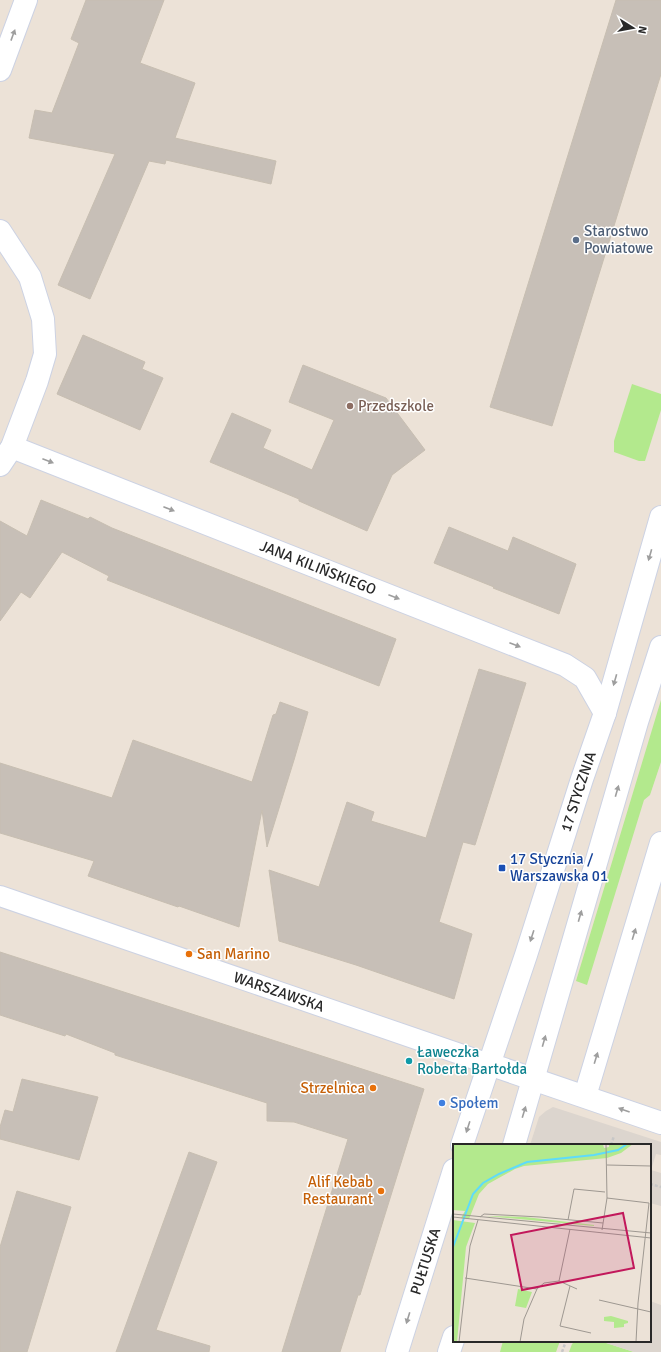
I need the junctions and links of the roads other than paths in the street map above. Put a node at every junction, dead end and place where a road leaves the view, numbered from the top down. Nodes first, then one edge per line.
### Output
1 (26, 0) edge
2 (0, 70) edge
3 (0, 231) edge
4 (12, 447) junction
5 (0, 465) edge
6 (661, 517) edge
7 (661, 647) edge
8 (605, 713) junction
9 (661, 843) edge
10 (0, 896) edge
11 (489, 1064) junction
12 (534, 1078) junction
13 (585, 1096) junction
14 (661, 1123) edge
15 (462, 1144) edge
16 (514, 1144) edge
17 (453, 1173) edge
18 (453, 1340) edge
19 (398, 1352) edge
20 (449, 1352) edge

2 -> 1 street
3 - 4 street
4 - 5 street
4 -> 8 street, JANA KILIŃSKIEGO
6 -> 8 street, 17 STYCZNIA
12 -> 7 street
8 -> 11 street, 17 STYCZNIA
13 -> 9 street
10 - 11 street, WARSZAWSKA
11 - 12 street
11 -> 15 street
12 - 13 street
16 -> 12 street
14 -> 13 street
17 -> 19 street, PUŁTUSKA
18 - 20 street

